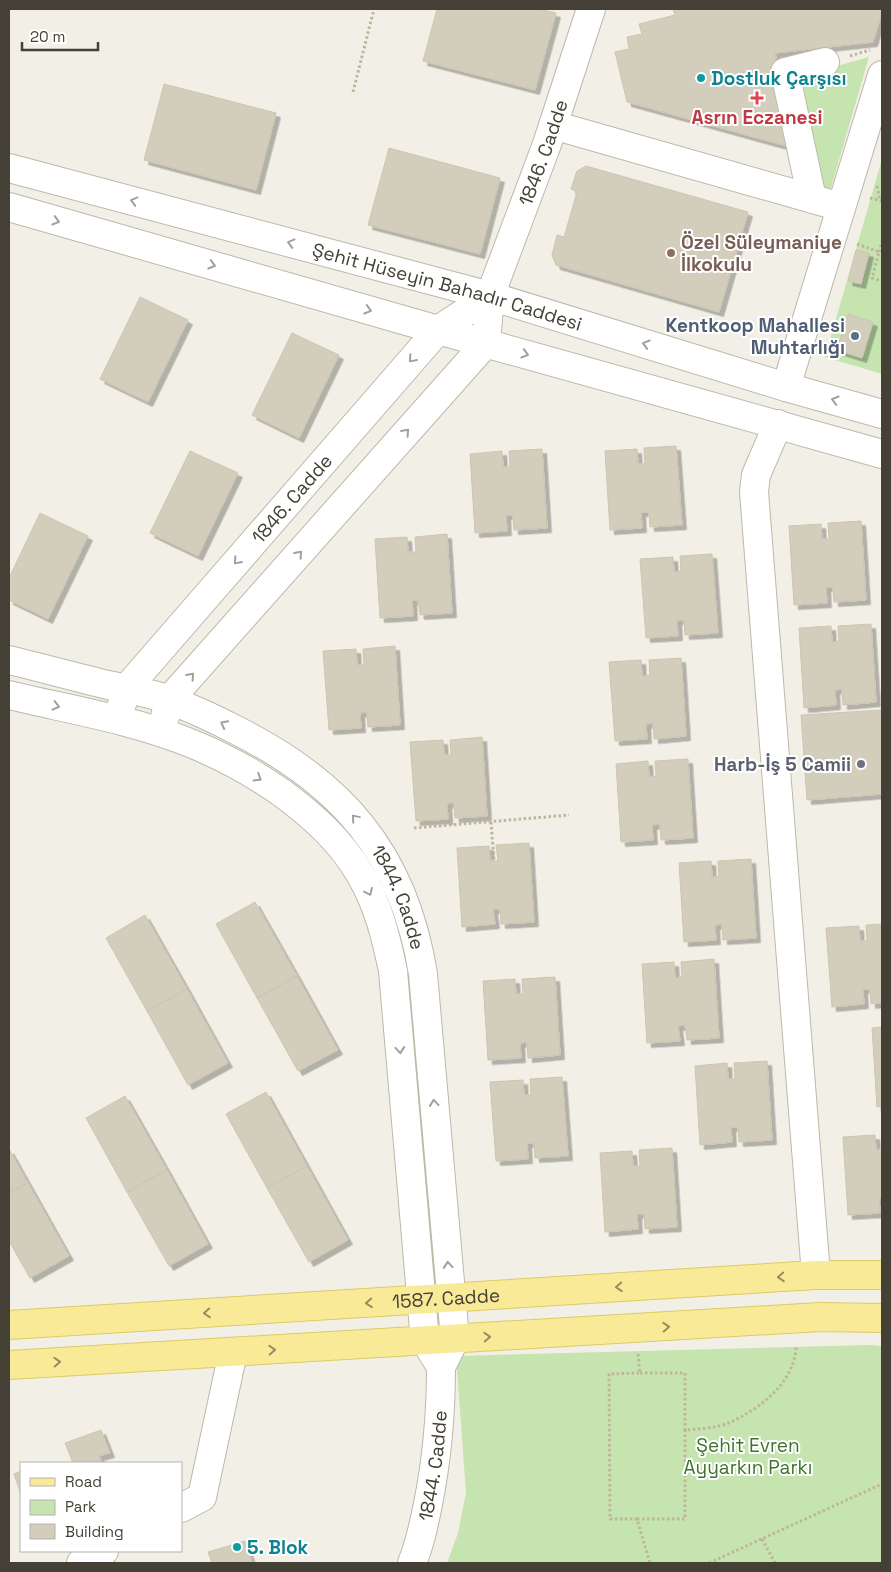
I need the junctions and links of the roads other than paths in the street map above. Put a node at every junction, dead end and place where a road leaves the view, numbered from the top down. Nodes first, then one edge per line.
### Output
1 (591, 9) edge
2 (825, 62) road end
3 (882, 75) edge
4 (553, 126) junction
5 (9, 168) edge
6 (812, 199) junction
7 (841, 207) junction
8 (9, 208) edge
9 (490, 296) junction
10 (438, 330) junction
11 (486, 343) junction
12 (786, 387) junction
13 (882, 414) edge
14 (778, 424) junction
15 (882, 454) edge
16 (9, 660) edge
17 (126, 689) junction
18 (9, 695) edge
19 (169, 700) junction
20 (117, 721) junction
21 (160, 732) junction
22 (816, 1275) junction
23 (882, 1275) edge
24 (451, 1297) junction
25 (422, 1299) junction
26 (882, 1318) edge
27 (9, 1325) edge
28 (455, 1339) junction
29 (425, 1341) junction
30 (233, 1352) junction
31 (9, 1365) edge
32 (441, 1367) junction
33 (182, 1507) edge
34 (102, 1552) edge
35 (81, 1563) edge
36 (412, 1563) edge

1 - 4 street, 1846. Cadde
2 - 6 street
3 - 7 street
4 - 6 street
4 - 9 street, 1846. Cadde
9 -> 5 street, Şehit Hüseyin Bahadır Caddesi
6 - 7 street
7 - 12 street
8 -> 10 street
9 - 10 street, 1846. Cadde
9 - 11 street, 1846. Cadde
12 -> 9 street, Şehit Hüseyin Bahadır Caddesi
10 - 11 street
10 -> 17 street, 1846. Cadde
11 -> 14 street
19 -> 11 street
13 -> 12 street, Şehit Hüseyin Bahadır Caddesi
14 - 15 street
14 - 22 street
16 - 17 street, 1844. Cadde
17 - 19 street, 1844. Cadde
17 - 20 street, 1846. Cadde
18 -> 20 street, 1844. Cadde
19 - 21 street
24 -> 19 street, 1844. Cadde
20 - 21 street, 1844. Cadde
21 -> 25 street, 1844. Cadde
22 - 23 main road, 1587. Cadde
22 -> 24 main road, 1587. Cadde
24 - 25 main road, 1587. Cadde
24 - 28 street, 1844. Cadde
25 -> 27 main road, 1587. Cadde
25 - 29 street, 1844. Cadde
28 -> 26 main road
28 - 29 main road
28 - 32 street, 1844. Cadde
30 -> 29 main road
29 - 32 street, 1844. Cadde
31 -> 30 main road
30 - 33 street
32 - 36 street, 1844. Cadde
34 - 35 street

